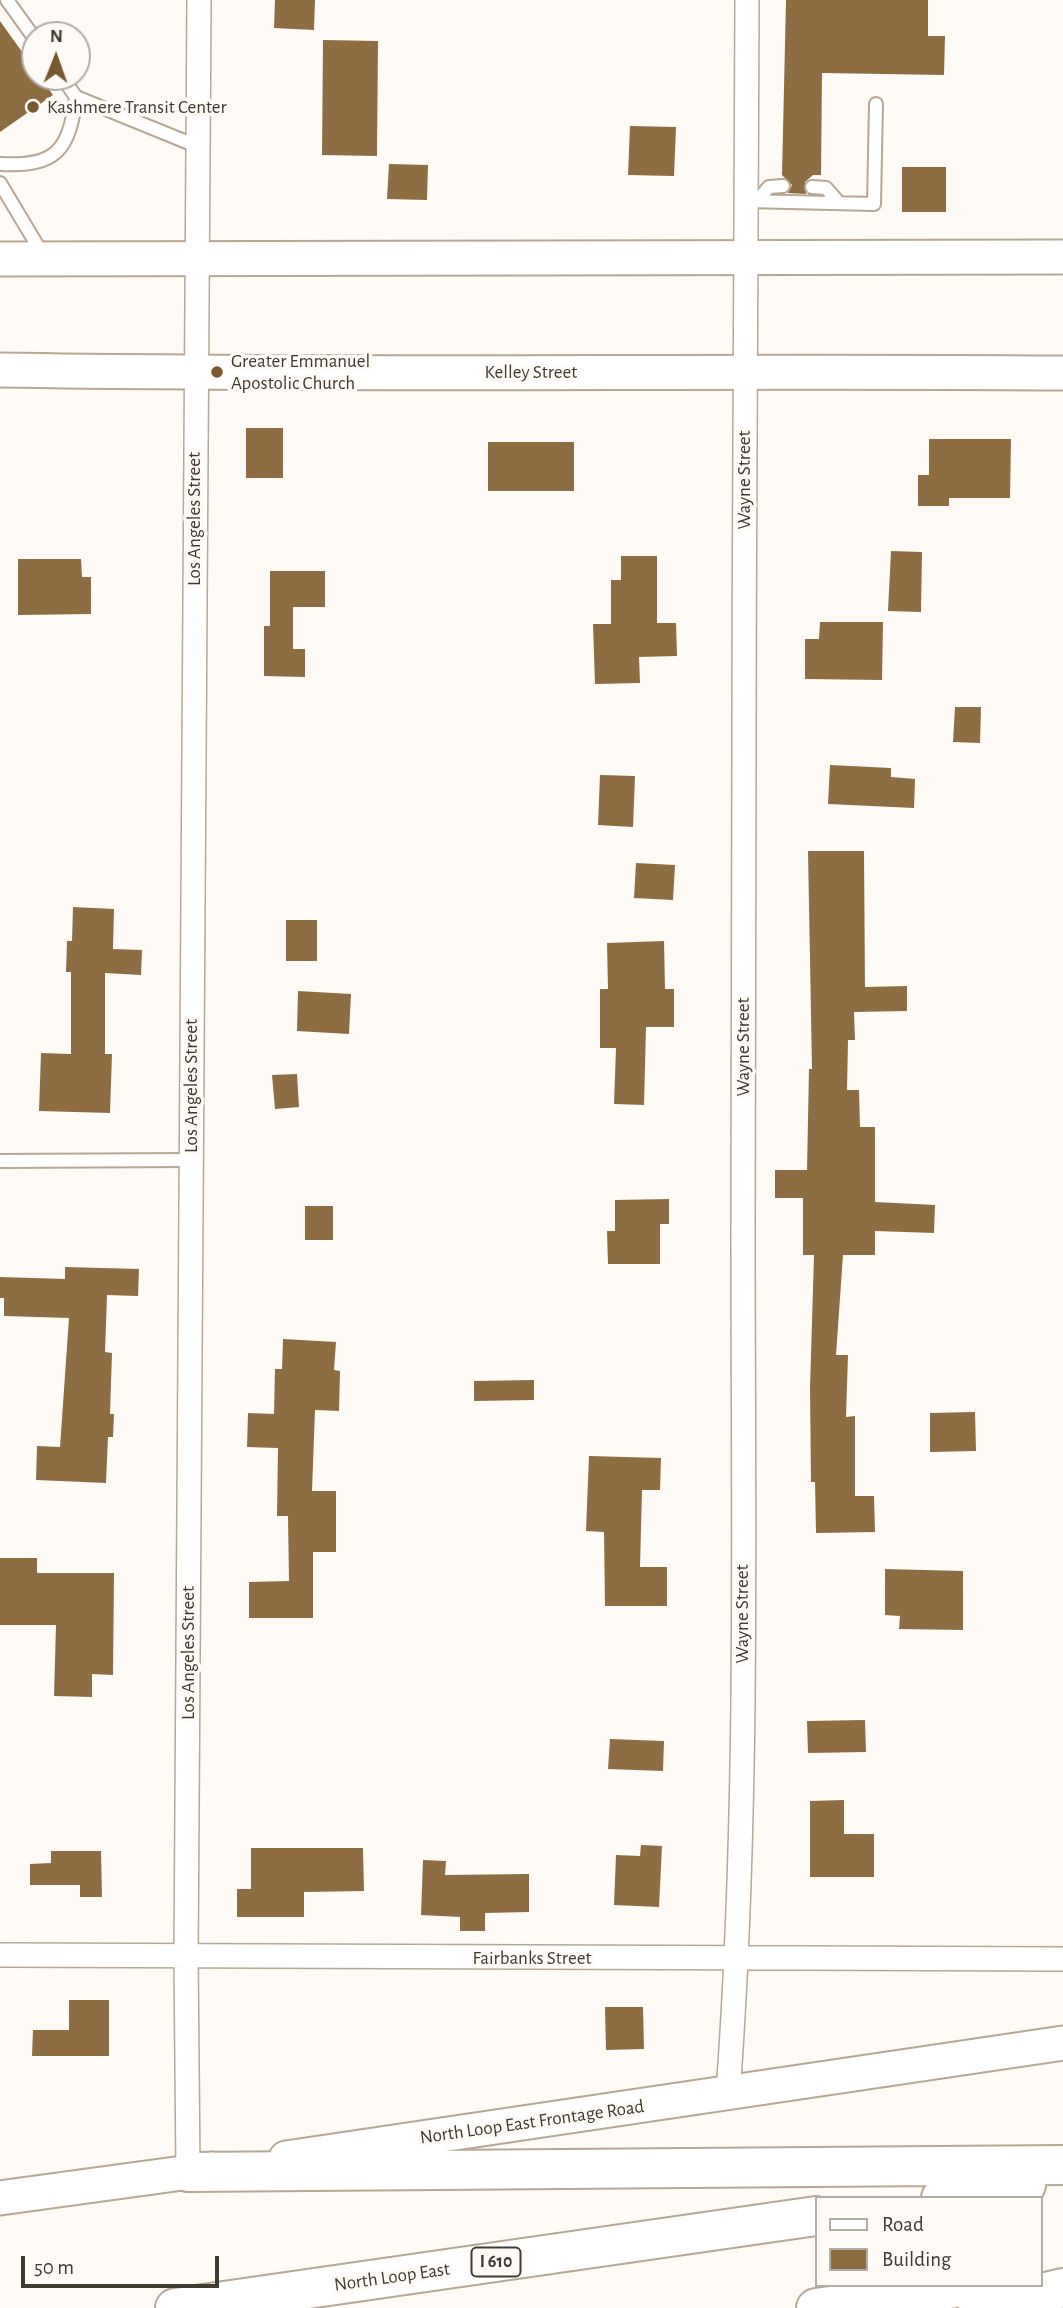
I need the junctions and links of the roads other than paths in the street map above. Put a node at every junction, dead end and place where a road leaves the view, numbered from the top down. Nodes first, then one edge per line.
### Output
1 (8, 0) edge
2 (199, 0) edge
3 (747, 0) edge
4 (23, 21) edge
5 (72, 91) edge
6 (76, 97) junction
7 (876, 104) dead end
8 (199, 147) junction
9 (0, 164) edge
10 (0, 183) edge
11 (783, 186) dead end
12 (812, 187) dead end
13 (752, 201) junction
14 (839, 203) junction
15 (745, 256) junction
16 (198, 257) junction
17 (1063, 257) edge
18 (0, 259) edge
19 (45, 259) junction
20 (0, 370) edge
21 (744, 370) junction
22 (195, 373) junction
23 (1063, 373) edge
24 (191, 1160) junction
25 (0, 1161) edge
26 (0, 1955) edge
27 (186, 1955) junction
28 (738, 1958) junction
29 (1063, 1959) edge
30 (1063, 2043) edge
31 (728, 2094) junction
32 (1063, 2165) edge
33 (188, 2172) junction
34 (1063, 2180) edge
35 (955, 2196) edge
36 (0, 2198) edge
37 (814, 2216) edge
38 (1063, 2273) edge
39 (1042, 2276) edge
40 (963, 2287) edge
41 (1063, 2288) edge
42 (175, 2308) edge
43 (816, 2308) edge
44 (978, 2308) edge

1 - 4 lane
2 - 8 street, Los Angeles Street
3 - 13 street, Wayne Street
5 - 6 lane
6 - 8 lane
6 - 9 lane
7 - 14 lane
8 - 16 street, Los Angeles Street
10 - 19 lane
11 - 13 lane
12 - 14 lane
13 - 14 lane
13 - 15 street, Wayne Street
15 - 16 main road
15 - 17 main road
15 - 21 street, Wayne Street
16 - 19 main road
16 - 22 street, Los Angeles Street
18 - 19 main road
20 - 22 main road, Kelley Street
21 - 22 main road, Kelley Street
21 - 23 main road, Kelley Street
21 - 28 street, Wayne Street
22 - 24 street, Los Angeles Street
24 - 25 lane
24 - 27 street, Los Angeles Street
26 - 27 street, Fairbanks Street
27 - 28 street, Fairbanks Street
27 - 33 street, Los Angeles Street
28 - 29 street, Fairbanks Street
28 - 31 street, Wayne Street
30 - 31 main road, North Loop East Frontage Road
31 - 33 main road, North Loop East Frontage Road
32 - 33 highway
33 - 36 main road, North Loop East Frontage Road
34 - 35 highway
37 - 42 highway, North Loop East / I 610
38 - 39 highway
40 - 43 highway
41 - 44 highway

